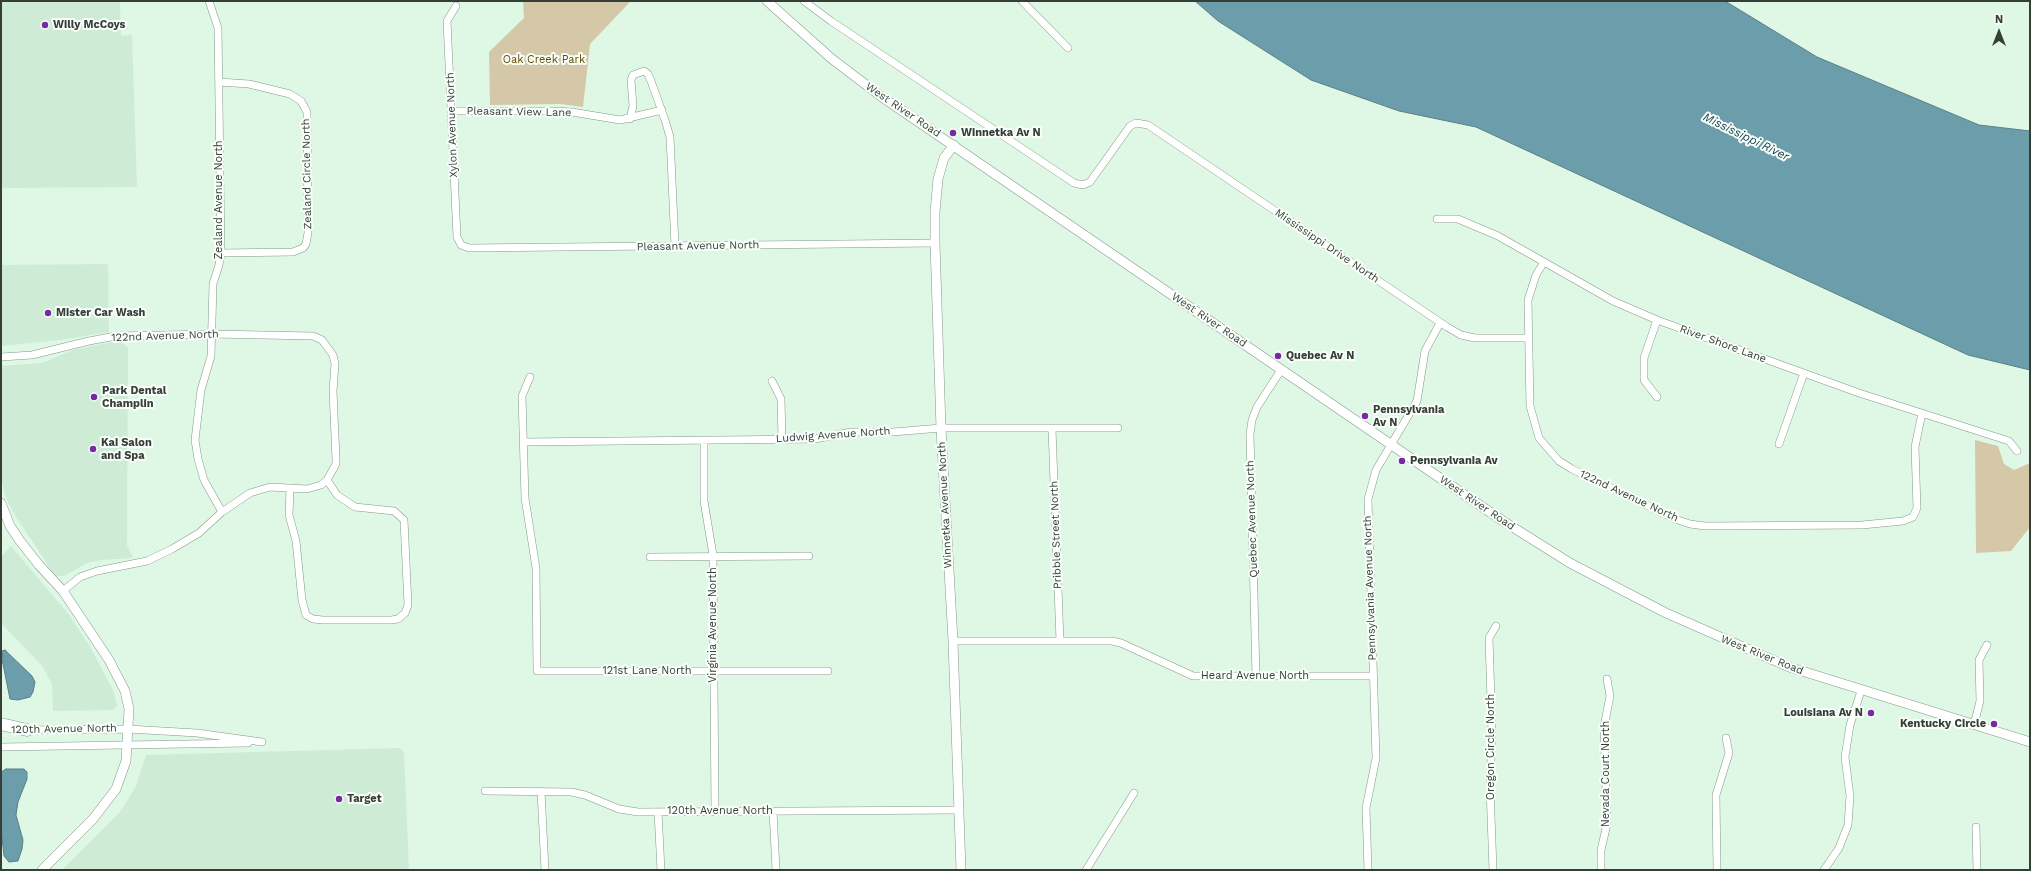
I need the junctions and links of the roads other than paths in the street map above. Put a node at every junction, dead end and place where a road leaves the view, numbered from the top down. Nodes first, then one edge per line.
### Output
1 (209, 1) edge
2 (768, 1) edge
3 (804, 1) edge
4 (1022, 1) edge
5 (456, 6) dead end
6 (1068, 48) dead end
7 (220, 82) junction
8 (662, 110) junction
9 (452, 111) junction
10 (630, 119) junction
11 (954, 145) junction
12 (1437, 218) dead end
13 (935, 243) junction
14 (461, 245) joint
15 (676, 246) junction
16 (221, 252) junction
17 (1544, 262) junction
18 (1656, 320) junction
19 (1440, 323) junction
20 (213, 334) junction
21 (1528, 338) junction
22 (1, 357) edge
23 (1281, 370) junction
24 (1804, 373) junction
25 (530, 377) dead end
26 (772, 381) dead end
27 (1657, 397) dead end
28 (1922, 413) junction
29 (941, 428) junction
30 (1118, 428) dead end
31 (1052, 429) junction
32 (782, 439) junction
33 (704, 440) junction
34 (523, 442) junction
35 (1391, 444) junction
36 (1779, 444) dead end
37 (2017, 450) dead end
38 (327, 480) junction
39 (290, 489) junction
40 (1, 503) edge
41 (222, 512) junction
42 (713, 555) junction
43 (809, 556) dead end
44 (650, 557) dead end
45 (63, 591) junction
46 (1496, 626) dead end
47 (952, 641) junction
48 (1060, 641) junction
49 (1987, 645) dead end
50 (828, 671) dead end
51 (713, 672) junction
52 (1256, 676) junction
53 (1373, 676) junction
54 (1607, 679) dead end
55 (1862, 691) junction
56 (1, 724) edge
57 (1974, 725) junction
58 (128, 729) junction
59 (1, 730) edge
60 (27, 730) junction
61 (1726, 738) dead end
62 (2030, 742) edge
63 (128, 744) junction
64 (1, 747) edge
65 (484, 791) dead end
66 (541, 791) junction
67 (1134, 793) dead end
68 (959, 810) junction
69 (715, 811) junction
70 (774, 811) junction
71 (658, 812) junction
72 (1976, 827) dead end
73 (42, 870) edge
74 (545, 870) edge
75 (660, 870) edge
76 (776, 870) edge
77 (961, 870) edge
78 (1086, 870) edge
79 (1368, 870) edge
80 (1493, 870) edge
81 (1601, 870) edge
82 (1717, 870) edge
83 (1824, 870) edge
84 (1977, 870) edge

1 - 7 street, Zealand Avenue North
2 - 11 main road, West River Road
3 - 19 street, Mississippi Drive North
4 - 6 street
5 - 9 street, Xylon Avenue North
7 - 16 street, Zealand Avenue North
7 - 16 street, Zealand Circle North
8 - 10 street, Pleasant View Lane
8 - 10 street
8 - 15 street
9 - 10 street, Pleasant View Lane
9 - 14 street, Xylon Avenue North
11 - 13 main road, Winnetka Avenue North
11 - 23 main road, West River Road
12 - 17 street, River Shore Lane
13 - 15 street, Pleasant Avenue North
13 - 29 main road, Winnetka Avenue North
14 - 15 street, Pleasant Avenue North
16 - 20 street, Zealand Avenue North
17 - 18 street, River Shore Lane
17 - 21 street, 122nd Avenue North
18 - 24 street, River Shore Lane
18 - 27 street
19 - 21 street, Mississippi Drive North
19 - 35 street, Pennsylvania Avenue North
20 - 22 street, 122nd Avenue North
20 - 38 street, 122nd Avenue North
20 - 41 street, Zealand Avenue North
21 - 28 street, 122nd Avenue North
23 - 35 main road, West River Road
23 - 52 street, Quebec Avenue North
24 - 28 street, River Shore Lane
24 - 36 street
25 - 34 street
26 - 32 street
28 - 37 street, River Shore Lane
29 - 31 street, Ludwig Avenue North
29 - 32 street, Ludwig Avenue North
29 - 47 main road, Winnetka Avenue North
30 - 31 street, Ludwig Avenue North
31 - 48 street, Pribble Street North
32 - 33 street, Ludwig Avenue North
33 - 34 street, Ludwig Avenue North
33 - 42 street, Virginia Avenue North
34 - 51 street, 121st Lane North
35 - 53 street, Pennsylvania Avenue North
35 - 55 main road, West River Road
38 - 39 street
38 - 39 street
39 - 41 street
40 - 45 main road
41 - 45 street
42 - 43 street
42 - 44 street
42 - 51 street, Virginia Avenue North
45 - 58 main road
46 - 80 street, Oregon Circle North
47 - 48 street, Heard Avenue North
47 - 68 main road, Winnetka Avenue North
48 - 52 street, Heard Avenue North
49 - 57 street
50 - 51 street, 121st Lane North
51 - 69 street, Virginia Avenue North
52 - 53 street, Heard Avenue North
53 - 79 street, Pennsylvania Avenue North
54 - 81 street, Nevada Court North
55 - 57 main road, West River Road
55 - 83 street
56 - 60 highway
57 - 62 main road, West River Road
58 - 60 street, 120th Avenue North
58 - 63 main road
58 - 63 street, 120th Avenue North
59 - 60 street, 120th Avenue North
61 - 82 street
63 - 64 street, 120th Avenue North
63 - 73 main road
65 - 66 street, 120th Avenue North
66 - 71 street, 120th Avenue North
66 - 74 street
67 - 78 street
68 - 70 street, 120th Avenue North
68 - 77 main road, Winnetka Avenue North
69 - 70 street, 120th Avenue North
69 - 71 street, 120th Avenue North
70 - 76 street
71 - 75 street
72 - 84 street

